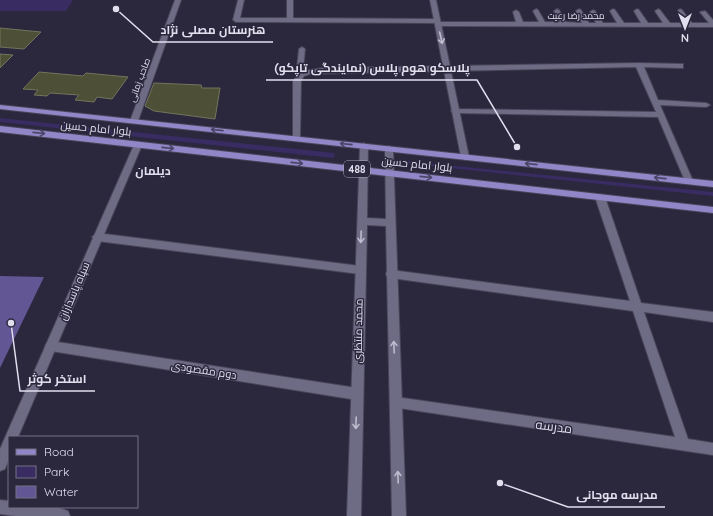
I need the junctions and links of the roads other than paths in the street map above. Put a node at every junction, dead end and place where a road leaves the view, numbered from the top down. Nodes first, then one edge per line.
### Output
1 (178, 0) edge
2 (241, 0) edge
3 (290, 0) edge
4 (433, 0) edge
5 (536, 11) dead end
6 (556, 11) dead end
7 (579, 11) dead end
8 (613, 11) dead end
9 (637, 11) dead end
10 (658, 11) dead end
11 (680, 11) dead end
12 (516, 12) dead end
13 (593, 12) dead end
14 (703, 12) dead end
15 (290, 21) junction
16 (438, 22) junction
17 (520, 24) junction
18 (543, 24) junction
19 (564, 24) junction
20 (587, 25) junction
21 (602, 25) junction
22 (622, 25) junction
23 (646, 25) junction
24 (668, 25) junction
25 (690, 25) junction
26 (713, 25) edge
27 (302, 49) dead end
28 (639, 65) junction
29 (680, 66) dead end
30 (448, 69) junction
31 (303, 74) junction
32 (655, 102) junction
33 (706, 106) dead end
34 (0, 107) edge
35 (455, 111) junction
36 (660, 115) junction
37 (134, 121) junction
38 (0, 129) edge
39 (296, 139) junction
40 (138, 145) junction
41 (364, 146) junction
42 (388, 149) junction
43 (465, 157) junction
44 (363, 170) junction
45 (388, 173) junction
46 (689, 181) junction
47 (713, 184) edge
48 (600, 197) junction
49 (713, 210) edge
50 (362, 221) junction
51 (390, 223) junction
52 (97, 237) junction
53 (360, 270) junction
54 (392, 274) junction
55 (638, 307) junction
56 (713, 317) edge
57 (51, 346) junction
58 (357, 394) junction
59 (396, 403) junction
60 (12, 436) edge
61 (8, 445) edge
62 (684, 445) junction
63 (713, 449) edge
64 (0, 464) edge
65 (0, 507) edge
66 (63, 516) edge
67 (354, 516) edge
68 (399, 516) edge

1 - 37 street, صاحب زمانی
2 - 15 street, محمد رضا رعیت
3 - 15 street
4 - 16 street
5 - 18 street
6 - 19 street
7 - 20 street
8 - 22 street
9 - 23 street
10 - 24 street
11 - 25 street
12 - 17 street
13 - 21 street
14 - 26 street
15 - 16 street, محمد رضا رعیت
16 - 17 street, محمد رضا رعیت
16 -> 30 street
17 - 18 street, محمد رضا رعیت
18 - 19 street, محمد رضا رعیت
19 - 20 street, محمد رضا رعیت
20 - 21 street, محمد رضا رعیت
21 - 22 street, محمد رضا رعیت
22 - 23 street, محمد رضا رعیت
23 - 24 street, محمد رضا رعیت
24 - 25 street, محمد رضا رعیت
25 - 26 street, محمد رضا رعیت
27 - 31 street
28 - 29 street
28 - 30 street
28 - 32 street
30 - 31 street
30 - 35 street
31 - 39 street
32 - 33 street
32 - 36 street
34 - 37 main road, بلوار امام حسین / 488
35 - 36 street
35 - 43 street
36 - 46 street
39 -> 37 main road, بلوار امام حسین / 488
38 -> 40 main road, بلوار امام حسین / 488
41 -> 39 main road, بلوار امام حسین / 488
40 -> 44 main road, بلوار امام حسین / 488
40 - 52 street, سپاه پاسداران
41 - 42 main road, بلوار امام حسین / 488
41 - 44 street, محمد منتظری
42 - 43 main road, بلوار امام حسین / 488
42 - 45 street
46 -> 43 main road, بلوار امام حسین / 488
44 - 45 main road, بلوار امام حسین / 488
44 - 50 street, محمد منتظری
45 -> 48 main road, بلوار امام حسین / 488
45 - 51 street
46 - 47 main road, بلوار امام حسین / 488
48 - 49 main road, بلوار امام حسین / 488
48 - 55 street
50 - 51 street
50 -> 53 street, محمد منتظری
51 - 54 street
52 - 53 street
52 - 57 street, سپاه پاسداران
53 - 58 street, محمد منتظری
54 - 55 street
59 -> 54 street
55 - 56 street
55 - 62 street
57 - 58 street, دوم مقصودی
57 - 60 street, سپاه پاسداران
58 -> 67 street, محمد منتظری
59 - 62 street, مدرسه
68 -> 59 street
61 - 64 street
62 - 63 street, مدرسه
65 - 66 street

